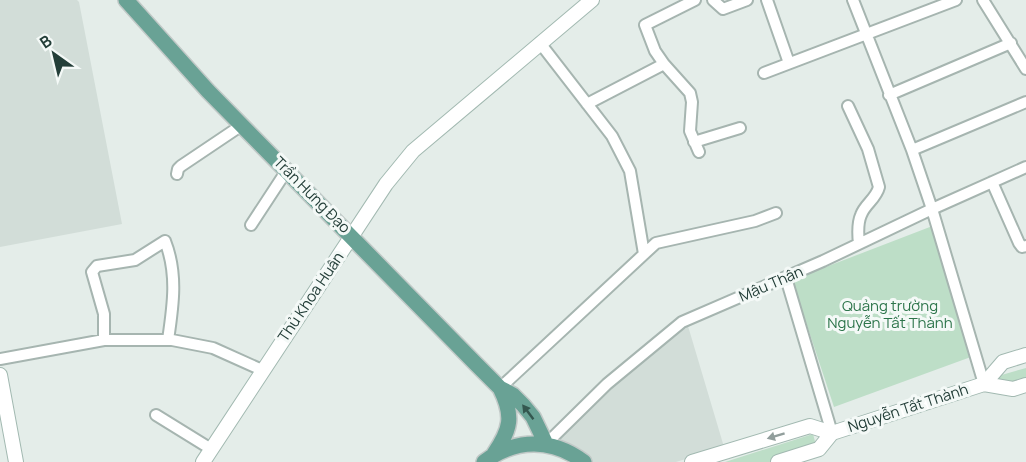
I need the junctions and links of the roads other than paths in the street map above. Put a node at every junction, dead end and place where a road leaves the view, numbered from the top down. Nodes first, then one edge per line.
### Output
1 (126, 0) edge
2 (592, 0) edge
3 (695, 0) edge
4 (713, 0) edge
5 (747, 0) edge
6 (767, 0) edge
7 (853, 0) edge
8 (956, 0) edge
9 (983, 0) edge
10 (866, 34) junction
11 (540, 44) junction
12 (1011, 44) junction
13 (789, 63) junction
14 (664, 64) junction
15 (1026, 69) edge
16 (764, 73) dead end
17 (889, 95) junction
18 (1026, 102) edge
19 (587, 104) junction
20 (848, 106) dead end
21 (242, 124) junction
22 (740, 128) dead end
23 (912, 150) junction
24 (1026, 167) edge
25 (287, 170) junction
26 (177, 174) dead end
27 (992, 182) junction
28 (932, 209) junction
29 (776, 213) dead end
30 (251, 225) dead end
31 (352, 236) junction
32 (859, 244) junction
33 (1026, 246) edge
34 (644, 254) junction
35 (786, 278) junction
36 (105, 340) junction
37 (168, 340) junction
38 (1026, 355) edge
39 (0, 359) edge
40 (262, 370) junction
41 (0, 375) edge
42 (984, 384) junction
43 (1026, 385) edge
44 (500, 388) junction
45 (156, 415) dead end
46 (832, 433) junction
47 (546, 444) junction
48 (211, 449) junction
49 (489, 458) edge
50 (16, 462) edge
51 (203, 462) edge
52 (584, 462) edge
53 (692, 462) edge
54 (778, 462) edge

1 - 21 main road, Trần Hưng Đạo
2 - 11 main road, Thủ Khoa Huân
3 - 14 street
4 - 5 street
6 - 13 street
7 - 10 street
8 - 10 street
9 - 12 street
10 - 13 street
10 - 17 street
11 - 19 street
11 - 31 main road, Thủ Khoa Huân
12 - 15 street
12 - 17 street
13 - 16 street
14 - 19 street
14 - 22 street
17 - 23 street
18 - 23 street
19 - 34 street
20 - 32 street
21 - 25 main road, Trần Hưng Đạo
21 - 26 street
23 - 28 street
24 - 27 street, Mậu Thân
25 - 30 street
25 - 31 main road, Trần Hưng Đạo
27 - 28 street, Mậu Thân
27 - 33 street
28 - 32 street, Mậu Thân
28 - 42 street
29 - 34 street
31 - 40 main road, Thủ Khoa Huân
31 - 44 main road, Trần Hưng Đạo
32 - 35 street, Mậu Thân
34 - 44 street
35 - 46 street
35 - 47 street, Mậu Thân
36 - 37 street
36 - 37 street
36 - 39 street
37 - 40 street
38 - 42 main road, Nguyễn Tất Thành
40 - 48 main road, Thủ Khoa Huân
41 - 50 main road
42 - 43 main road, Nguyễn Tất Thành
42 - 46 main road, Nguyễn Tất Thành
47 -> 44 main road, Trần Hưng Đạo
44 - 49 main road, Trần Hưng Đạo
45 - 48 street
46 -> 53 main road, Nguyễn Tất Thành
46 - 54 main road, Nguyễn Tất Thành
47 - 49 main road
47 - 52 main road
48 - 51 main road, Thủ Khoa Huân

